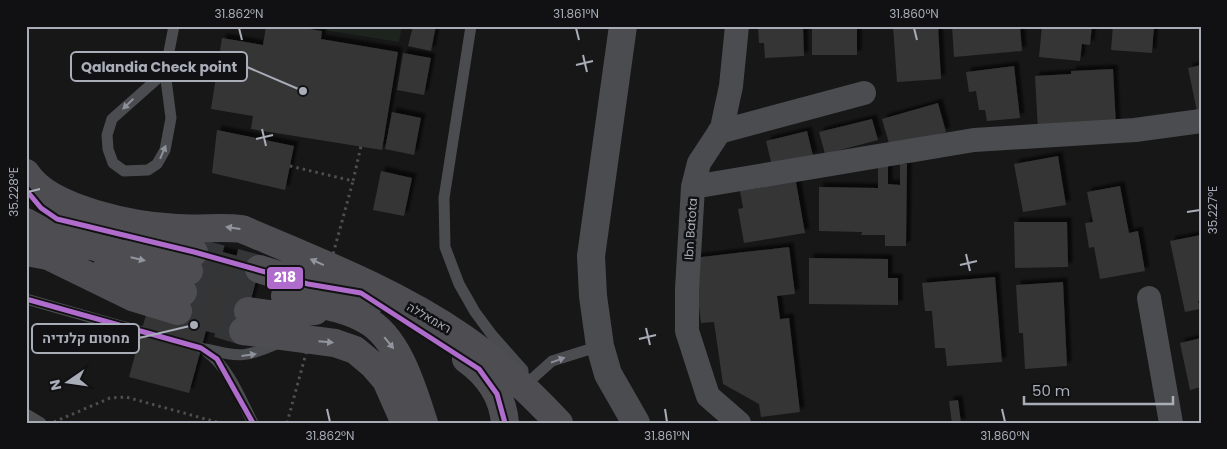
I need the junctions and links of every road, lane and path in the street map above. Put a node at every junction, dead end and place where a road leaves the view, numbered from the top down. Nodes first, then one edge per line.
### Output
1 (174, 26) edge
2 (471, 26) edge
3 (623, 26) edge
4 (737, 26) edge
5 (165, 68) junction
6 (216, 73) dead end
7 (864, 93) dead end
8 (1201, 120) edge
9 (719, 132) junction
10 (361, 146) dead end
11 (290, 166) dead end
12 (26, 173) edge
13 (353, 181) junction
14 (693, 187) junction
15 (26, 190) edge
16 (26, 222) edge
17 (26, 252) edge
18 (186, 281) junction
19 (1149, 298) dead end
20 (26, 299) edge
21 (251, 300) junction
22 (378, 306) junction
23 (142, 332) dead end
24 (296, 339) junction
25 (600, 346) junction
26 (523, 387) junction
27 (26, 414) edge
28 (41, 423) edge
29 (52, 423) edge
30 (220, 423) edge
31 (253, 423) edge
32 (287, 423) edge
33 (405, 423) edge
34 (424, 423) edge
35 (505, 423) edge
36 (559, 423) edge
37 (636, 423) edge
38 (739, 423) edge
39 (1171, 423) edge

1 - 5 lane
2 - 26 lane
3 - 25 street
4 - 9 street, Ibn Batota
5 -> 5 lane
5 - 6 path
7 - 9 street
8 - 14 street
9 - 14 street, Ibn Batota
10 - 13 path
11 - 13 path
22 -> 12 highway, ראמאללה
13 - 32 path, bridge
14 - 38 street, Ibn Batota
15 - 18 highway
16 -> 18 highway
17 - 18 highway
19 - 39 street
20 - 23 lane
21 - 22 highway
21 - 22 highway
21 - 24 highway
22 - 26 highway, ראמאללה
22 -> 34 highway
22 - 35 highway
31 -> 24 lane
24 -> 33 highway
26 -> 25 lane
25 - 37 street
26 - 36 highway, ראמאללה
27 - 28 lane
29 - 30 path

